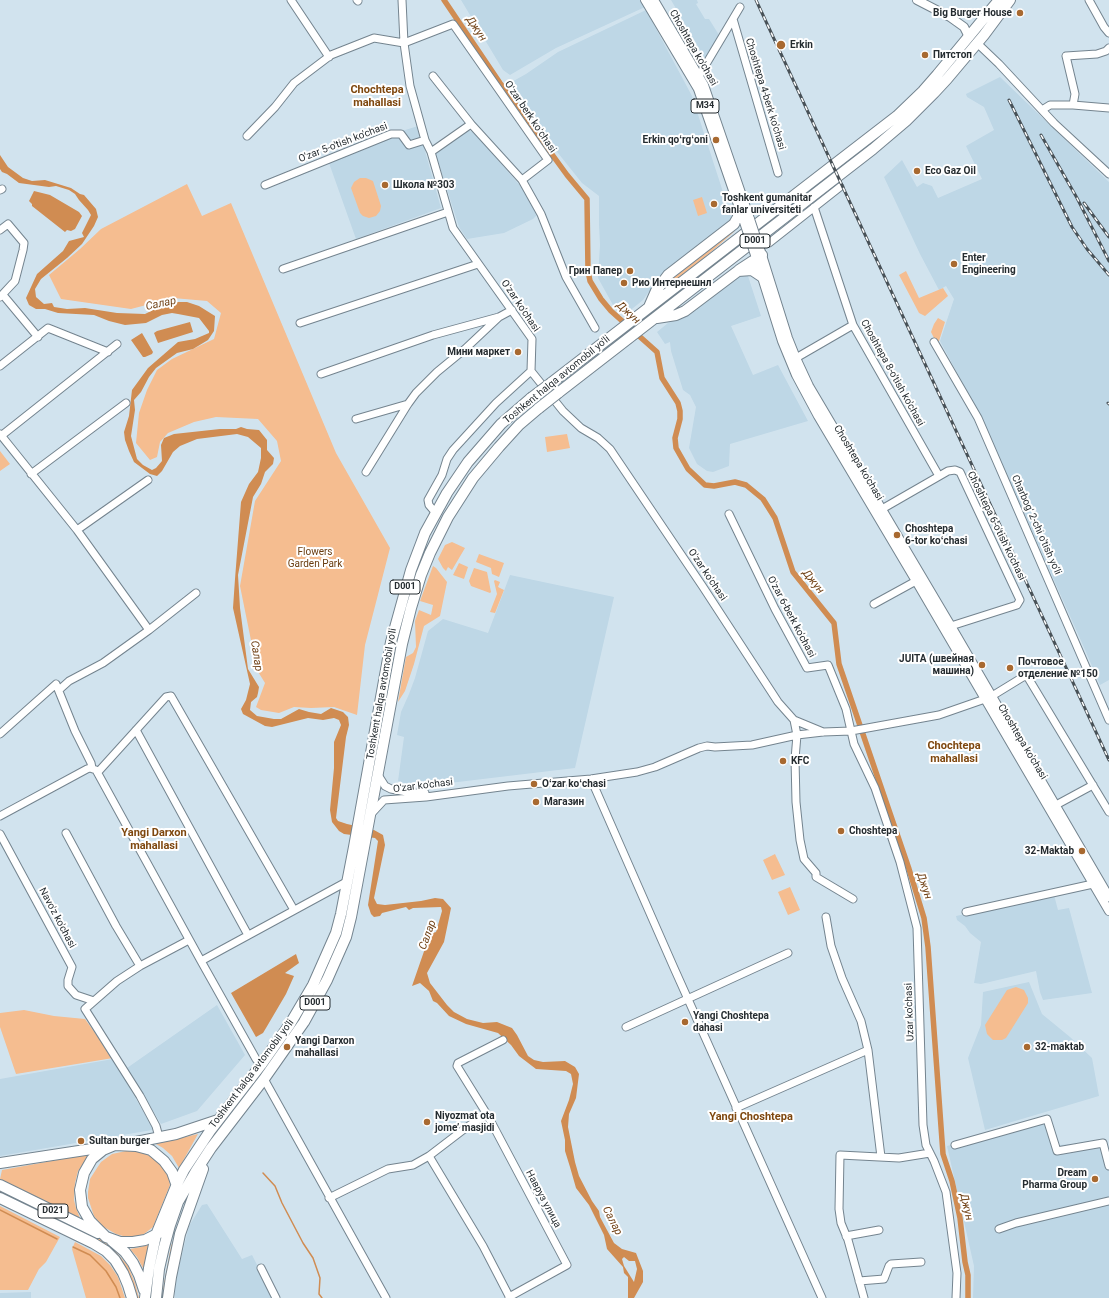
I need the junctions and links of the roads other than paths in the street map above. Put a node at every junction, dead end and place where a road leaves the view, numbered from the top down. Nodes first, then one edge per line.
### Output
1 (291, 0) edge
2 (402, 0) edge
3 (645, 0) edge
4 (654, 0) edge
5 (917, 0) edge
6 (999, 0) edge
7 (1010, 0) edge
8 (1089, 0) edge
9 (740, 6) dead end
10 (732, 20) junction
11 (1109, 33) edge
12 (973, 40) junction
13 (404, 43) junction
14 (1109, 48) edge
15 (329, 56) junction
16 (433, 76) dead end
17 (696, 78) junction
18 (1073, 105) junction
19 (1109, 108) edge
20 (1042, 110) junction
21 (471, 124) junction
22 (247, 136) dead end
23 (425, 140) junction
24 (431, 152) junction
25 (778, 173) dead end
26 (1109, 174) edge
27 (522, 180) junction
28 (265, 185) dead end
29 (840, 187) dead end
30 (739, 204) junction
31 (814, 207) junction
32 (448, 212) junction
33 (747, 220) junction
34 (0, 230) edge
35 (770, 243) dead end
36 (758, 255) junction
37 (478, 264) junction
38 (283, 269) dead end
39 (738, 271) junction
40 (761, 276) junction
41 (2, 296) edge
42 (648, 309) junction
43 (512, 310) junction
44 (500, 317) junction
45 (656, 319) junction
46 (300, 323) dead end
47 (853, 325) junction
48 (595, 328) dead end
49 (38, 336) junction
50 (934, 342) dead end
51 (118, 344) dead end
52 (108, 352) junction
53 (796, 358) junction
54 (0, 366) edge
55 (531, 371) junction
56 (321, 374) dead end
57 (126, 403) dead end
58 (408, 404) junction
59 (356, 419) dead end
60 (1, 435) edge
61 (852, 465) junction
62 (366, 472) dead end
63 (31, 474) junction
64 (939, 476) junction
65 (148, 480) dead end
66 (882, 509) junction
67 (435, 512) junction
68 (729, 514) dead end
69 (77, 530) junction
70 (916, 581) junction
71 (196, 593) dead end
72 (874, 604) dead end
73 (951, 626) junction
74 (149, 630) junction
75 (391, 642) junction
76 (402, 644) junction
77 (59, 690) junction
78 (988, 697) junction
79 (794, 720) junction
80 (1109, 720) edge
81 (136, 730) junction
82 (853, 730) junction
83 (823, 732) junction
84 (0, 734) edge
85 (797, 735) junction
86 (1026, 762) junction
87 (95, 770) junction
88 (378, 775) junction
89 (591, 779) junction
90 (1093, 785) junction
91 (461, 791) junction
92 (1056, 806) junction
93 (1109, 812) edge
94 (365, 815) junction
95 (0, 816) edge
96 (66, 833) dead end
97 (0, 834) edge
98 (359, 848) junction
99 (348, 881) junction
100 (1093, 884) junction
101 (1109, 897) edge
102 (852, 899) dead end
103 (294, 910) junction
104 (1109, 911) edge
105 (966, 912) dead end
106 (341, 914) junction
107 (826, 917) dead end
108 (352, 918) junction
109 (248, 935) junction
110 (189, 940) junction
111 (788, 953) dead end
112 (201, 961) junction
113 (140, 966) junction
114 (688, 999) junction
115 (94, 1001) junction
116 (626, 1027) dead end
117 (503, 1040) dead end
118 (868, 1050) junction
119 (261, 1065) junction
120 (264, 1079) junction
121 (736, 1108) junction
122 (488, 1116) junction
123 (218, 1120) junction
124 (219, 1136) junction
125 (159, 1137) junction
126 (115, 1145) junction
127 (955, 1145) dead end
128 (930, 1153) junction
129 (429, 1156) junction
130 (881, 1157) junction
131 (0, 1163) edge
132 (1109, 1166) edge
133 (177, 1184) junction
134 (0, 1185) edge
135 (0, 1198) edge
136 (330, 1198) junction
137 (1109, 1201) edge
138 (178, 1202) junction
139 (170, 1225) junction
140 (999, 1229) dead end
141 (879, 1230) dead end
142 (156, 1235) junction
143 (846, 1236) junction
144 (106, 1237) junction
145 (921, 1262) dead end
146 (261, 1268) dead end
147 (860, 1281) junction
148 (132, 1298) edge
149 (145, 1298) edge
150 (156, 1298) edge
151 (168, 1298) edge
152 (276, 1298) edge
153 (386, 1298) edge
154 (509, 1298) edge
155 (822, 1298) edge
156 (864, 1298) edge
157 (956, 1298) edge

1 - 15 street
2 - 13 street, O'zar ko'chasi
3 - 17 main road, Choshtepa ko'chasi / M34
4 - 17 main road, Choshtepa ko'chasi / M34
5 - 12 main road
6 - 12 highway, Toshkent halqa avtomobil yo'li / D001
7 - 12 highway, Toshkent halqa avtomobil yo'li / D001
8 - 11 street
9 - 10 street
10 - 17 street
10 - 25 street, Choshtepa 4-berk ko'chasi
12 - 20 street
12 - 42 highway, Toshkent halqa avtomobil yo'li / D001
12 - 45 highway, Toshkent halqa avtomobil yo'li / D001
13 - 15 street
13 - 23 street, O'zar ko'chasi
13 - 27 street, Oʻzar berk koʻchasi
14 - 18 street
15 - 22 street
16 - 21 street
17 - 30 main road, Choshtepa ko'chasi / M34
17 - 33 main road, Choshtepa ko'chasi / M34
18 - 19 street
18 - 20 street
20 - 26 street
21 - 24 street
21 - 27 street
23 - 24 street, O'zar ko'chasi
23 - 28 street, O'zar 5-o'tish ko'chasi
24 - 32 street, O'zar ko'chasi
27 - 48 street
29 - 31 street
30 - 33 main road, Choshtepa ko'chasi / M34
30 - 42 highway
31 - 35 street
31 - 47 street, Choshtepa 8-o'tish ko'chasi
32 - 37 street, O'zar ko'chasi
32 - 38 street
33 - 36 main road, Choshtepa ko'chasi / M34, bridge
34 - 41 street
36 - 39 highway
36 - 40 main road, Choshtepa ko'chasi
36 - 53 main road, Choshtepa ko'chasi
37 - 43 street, O'zar ko'chasi
37 - 46 street
39 - 40 highway
39 - 45 highway
40 - 61 main road, Choshtepa ko'chasi
41 - 49 street
42 - 67 highway, Toshkent halqa avtomobil yo'li / D001, bridge
43 - 44 street
43 - 55 street, O'zar ko'chasi
44 - 56 street
44 - 58 street
45 - 76 highway, Toshkent halqa avtomobil yo'li / D001, bridge
47 - 53 street
47 - 64 street, Choshtepa 8-o'tish ko'chasi
49 - 52 street
49 - 54 street
50 - 80 street, Charbog' 2-chi o'tish yo'li
51 - 52 street
52 - 60 street
53 - 61 main road, Choshtepa ko'chasi
55 - 67 street
55 - 79 street, O'zar ko'chasi
57 - 63 street
58 - 59 street
58 - 62 street
60 - 63 street
61 - 66 main road, Choshtepa ko'chasi
61 - 70 main road, Choshtepa ko'chasi
63 - 69 street
64 - 66 street, Choshtepa 6-o'tish ko'chasi
64 - 73 street, Choshtepa 6-o'tish ko'chasi
65 - 69 street
66 - 73 main road, Choshtepa ko'chasi
67 - 75 highway, Toshkent halqa avtomobil yo'li / D001
68 - 82 street, O'zar 6-berk ko'chasi
69 - 74 street
70 - 72 street
70 - 78 main road, Choshtepa ko'chasi
71 - 74 street
73 - 78 main road, Choshtepa ko'chasi
74 - 77 street
75 - 76 highway
75 - 94 highway, Toshkent halqa avtomobil yo'li / D001
76 - 88 highway, Toshkent halqa avtomobil yo'li / D001
77 - 84 street
77 - 87 street
78 - 82 street
78 - 86 main road, Choshtepa ko'chasi
78 - 90 street
79 - 83 street
79 - 85 street
81 - 87 street
81 - 103 street
81 - 109 street
82 - 83 street
82 - 128 street, Uzar ko'chasi
83 - 85 street
85 - 89 street, O'zar ko'chasi
85 - 102 street
86 - 92 main road, Choshtepa ko'chasi
86 - 100 main road, Choshtepa ko'chasi
87 - 95 street
87 - 110 street
88 - 91 street, O'zar ko'chasi
88 - 94 highway, Toshkent halqa avtomobil yo'li / D001
89 - 91 street, O'zar ko'chasi
89 - 114 street
90 - 92 street
90 - 93 street
91 - 94 street, O'zar ko'chasi
92 - 101 main road, Choshtepa ko'chasi
94 - 98 highway, Toshkent halqa avtomobil yo'li
96 - 113 street
97 - 115 street, Navo'z ko'chasi
98 - 99 highway, Toshkent halqa avtomobil yo'li / D001
98 - 108 highway, Toshkent halqa avtomobil yo'li / D001
99 - 103 street
99 - 106 highway, Toshkent halqa avtomobil yo'li / D001
100 - 104 main road, Choshtepa ko'chasi
100 - 105 street
103 - 109 street
106 - 108 highway
106 - 119 highway, Toshkent halqa avtomobil yo'li / D001
107 - 118 street
108 - 120 highway, Toshkent halqa avtomobil yo'li / D001
109 - 112 street
110 - 112 street
110 - 113 street
111 - 114 street
112 - 119 street
113 - 115 street
114 - 116 street
114 - 121 street
115 - 125 street
117 - 122 street, Навруз улица
118 - 121 street
118 - 130 street
119 - 123 highway, Toshkent halqa avtomobil yo'li / D001
120 - 124 highway, Toshkent halqa avtomobil yo'li / D001
120 - 136 street
121 - 155 street
122 - 129 street
122 - 154 street, Навруз улица
123 - 125 highway, D021
123 - 133 highway, Toshkent halqa avtomobil yo'li / D001
124 - 138 highway, Toshkent halqa avtomobil yo'li / D001
124 - 151 highway
125 - 126 highway, D021
126 - 131 highway, D021
126 - 133 highway, D021
126 - 144 highway, D021
127 - 132 street
128 - 130 street
128 - 157 street, Uzar ko'chasi
129 - 136 street
129 - 154 street
130 - 143 street
133 - 138 highway, D021
133 - 142 highway, Toshkent halqa avtomobil yo'li / D001
134 - 144 highway, D021
135 - 148 highway
136 - 153 street
137 - 140 street
138 - 139 highway, Toshkent halqa avtomobil yo'li / D001
139 - 142 highway, D021
139 - 150 highway, D001
141 - 143 street
142 - 144 highway, D021
142 - 149 highway, D001
143 - 147 street
144 - 149 highway, D021
145 - 147 street
146 - 152 street
147 - 156 street

